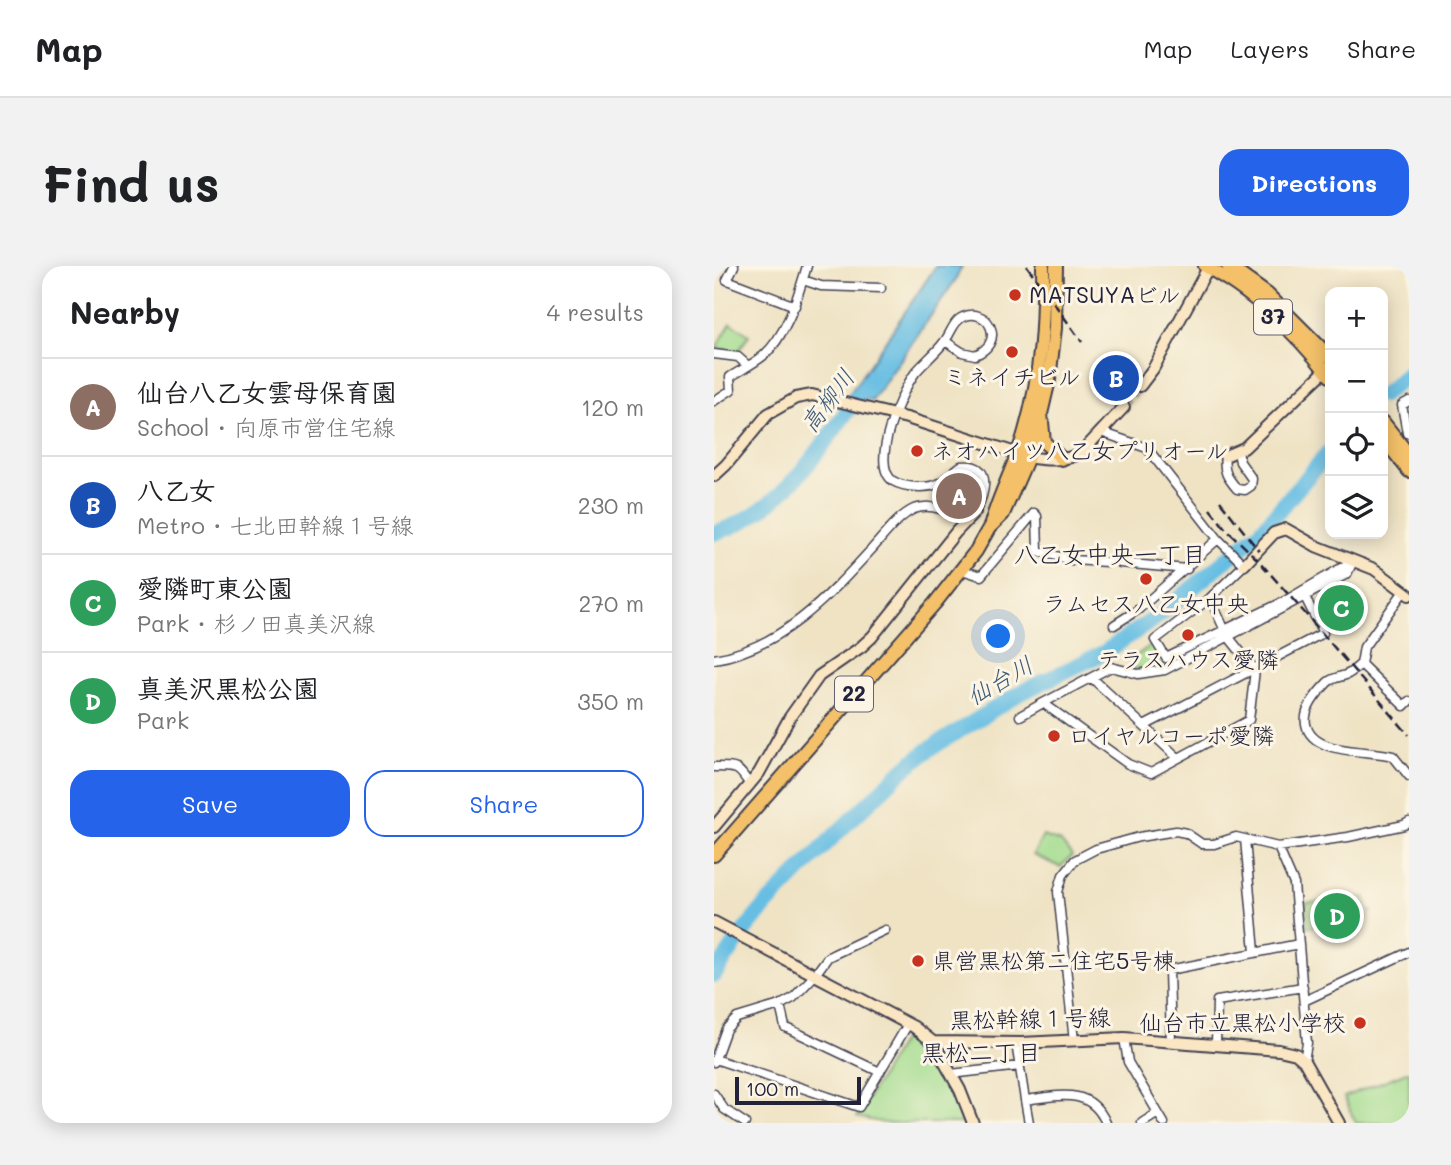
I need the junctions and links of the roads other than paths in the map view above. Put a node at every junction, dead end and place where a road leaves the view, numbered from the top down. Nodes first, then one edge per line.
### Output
1 (734, 266) edge
2 (807, 266) edge
3 (1043, 266) edge
4 (1056, 266) edge
5 (1228, 266) edge
6 (1207, 267) edge
7 (803, 280) junction
8 (881, 288) dead end
9 (795, 306) junction
10 (945, 341) junction
11 (1325, 352) edge
12 (714, 354) edge
13 (748, 366) junction
14 (1325, 367) edge
15 (1325, 375) edge
16 (1140, 386) tunnel mouth
17 (714, 401) edge
18 (1409, 401) edge
19 (1124, 407) tunnel mouth
20 (1041, 414) junction
21 (895, 416) junction
22 (1388, 428) edge
23 (1101, 432) junction
24 (1409, 432) edge
25 (1388, 444) edge
26 (1238, 451) junction
27 (1023, 455) junction
28 (1409, 455) edge
29 (1225, 456) joint
30 (1062, 459) junction
31 (1409, 471) edge
32 (714, 476) edge
33 (975, 512) joint
34 (964, 523) junction
35 (1220, 541) junction
36 (1353, 561) junction
37 (1108, 562) dead end
38 (1120, 563) dead end
39 (1241, 563) junction
40 (1187, 569) junction
41 (962, 570) junction
42 (1406, 593) edge
43 (1306, 597) junction
44 (1210, 598) junction
45 (1114, 625) dead end
46 (1225, 632) junction
47 (714, 659) edge
48 (1361, 664) junction
49 (1255, 670) junction
50 (1092, 678) junction
51 (1409, 701) edge
52 (1043, 703) junction
53 (1020, 716) dead end
54 (1144, 726) junction
55 (1178, 758) junction
56 (714, 767) edge
57 (1409, 776) edge
58 (750, 785) junction
59 (1409, 822) edge
60 (714, 827) edge
61 (1245, 839) junction
62 (1278, 847) junction
63 (714, 855) edge
64 (714, 922) edge
65 (885, 930) dead end
66 (1299, 944) junction
67 (1255, 952) junction
68 (1409, 952) edge
69 (814, 976) junction
70 (1303, 987) junction
71 (1304, 1001) junction
72 (780, 1005) junction
73 (908, 1024) junction
74 (1125, 1038) junction
75 (1074, 1041) junction
76 (933, 1042) junction
77 (1171, 1042) junction
78 (1016, 1043) junction
79 (1216, 1045) junction
80 (714, 1061) edge
81 (1304, 1061) junction
82 (1020, 1066) junction
83 (880, 1072) junction
84 (951, 1073) junction
85 (714, 1094) edge
86 (1025, 1100) junction
87 (1158, 1113) junction
88 (745, 1123) edge
89 (973, 1123) edge
90 (1029, 1123) edge
91 (1107, 1123) edge
92 (1142, 1123) edge
93 (1164, 1123) edge
94 (1339, 1123) edge

1 - 9 street
2 - 7 street
3 - 27 main road, 22
4 - 20 main road, 22
5 - 11 main road, 37
6 - 14 main road, 37
6 - 16 street
7 - 8 street
7 - 9 street
9 - 13 street
10 - 10 street
10 - 21 street
12 - 13 street
13 - 17 street
15 - 26 street
18 - 24 street
19 - 23 street
20 - 27 main road, 22
20 - 30 main road
21 - 27 street
21 - 32 street
21 - 33 street
22 - 28 main road
23 - 30 street
23 - 35 street
25 - 31 main road
26 - 29 street
26 - 29 street
27 - 30 street
27 - 41 main road, 22
33 - 34 street
34 - 47 street
34 - 58 street
35 - 39 street
35 - 40 street
36 - 39 street
36 - 42 street
36 - 43 street
36 - 46 street
37 - 41 street
38 - 40 street
39 - 44 street
40 - 45 street
41 - 63 main road, 22
42 - 48 street
43 - 46 street
43 - 49 street
44 - 46 street
44 - 46 street
46 - 49 street
46 - 50 street
48 - 51 street
48 - 57 street
49 - 54 street
49 - 55 street
50 - 52 street
50 - 54 street
52 - 53 street
52 - 55 street
54 - 55 street
56 - 58 street
58 - 60 street
59 - 62 street
61 - 62 street
61 - 67 street
61 - 75 street
62 - 66 street
64 - 69 street, 黒松幹線１号線
65 - 69 street
66 - 67 street
66 - 70 street
67 - 77 street
68 - 71 street
69 - 72 street
69 - 73 street, 黒松幹線１号線
70 - 71 street
70 - 79 street
71 - 81 street
72 - 80 street
72 - 83 street
73 - 76 street, 黒松幹線１号線
73 - 83 street
74 - 75 street, 黒松幹線１号線
74 - 77 street, 黒松幹線１号線
74 - 87 street
75 - 78 street, 黒松幹線１号線
76 - 78 street, 黒松幹線１号線
76 - 84 street
77 - 79 street, 黒松幹線１号線
78 - 82 street
79 - 81 street, 黒松幹線１号線
80 - 83 street
81 - 94 street
82 - 84 street
82 - 86 street
84 - 89 street
85 - 88 street
86 - 90 street
86 - 91 street
87 - 92 street
87 - 93 street

